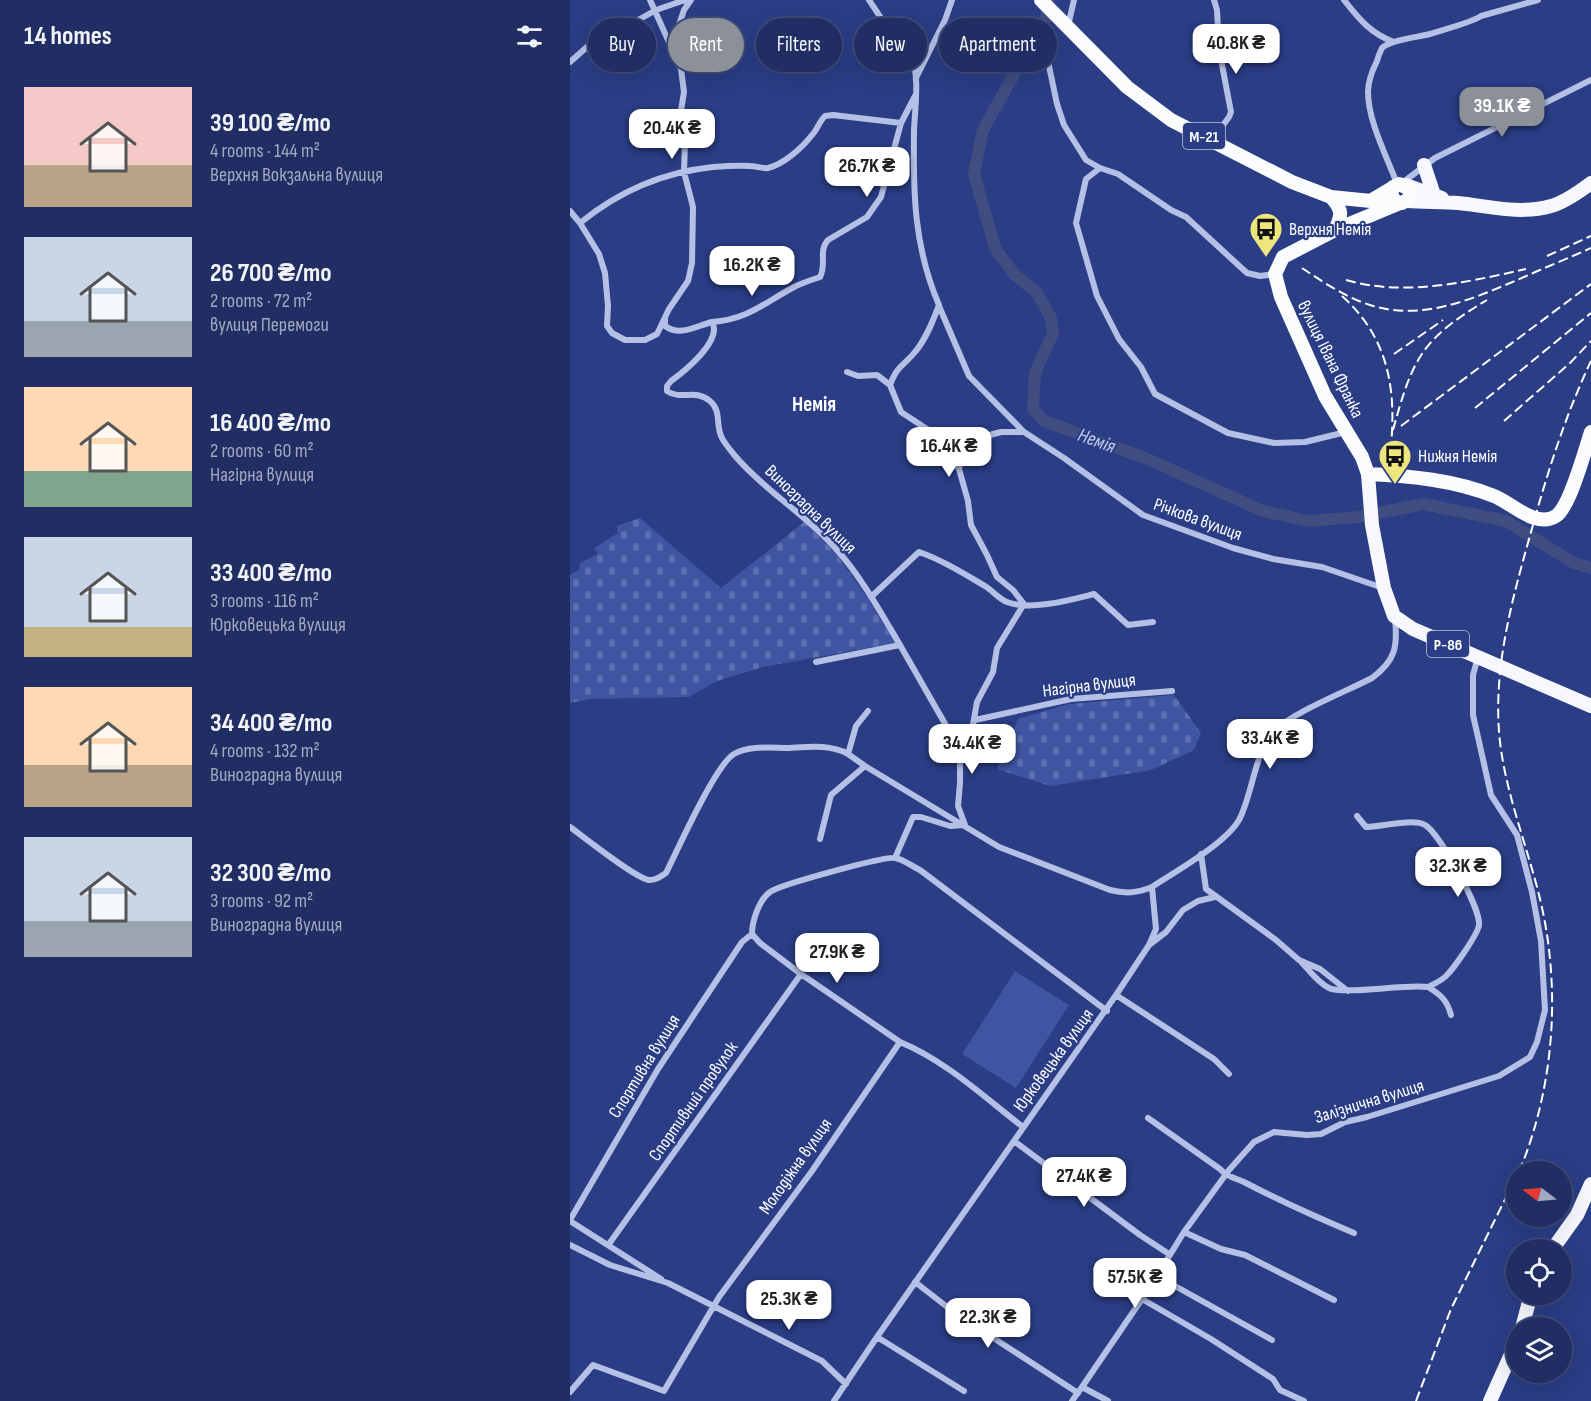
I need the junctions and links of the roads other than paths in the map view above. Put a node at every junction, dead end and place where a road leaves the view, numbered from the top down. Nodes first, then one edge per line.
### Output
1 (650, 0) edge
2 (685, 0) edge
3 (691, 0) edge
4 (952, 0) edge
5 (1041, 0) edge
6 (1074, 0) edge
7 (1214, 0) edge
8 (1344, 0) edge
9 (1538, 0) edge
10 (869, 1) edge
11 (656, 10) junction
12 (681, 18) edge
13 (1067, 26) junction
14 (668, 37) edge
15 (1394, 42) junction
16 (570, 62) edge
17 (681, 72) edge
18 (1050, 72) edge
19 (916, 78) junction
20 (1591, 80) edge
21 (917, 93) junction
22 (901, 123) junction
23 (1212, 141) junction
24 (1424, 165) junction
25 (1100, 168) junction
26 (684, 172) junction
27 (1591, 183) edge
28 (1434, 195) junction
29 (1392, 196) junction
30 (1331, 197) junction
31 (1455, 203) junction
32 (570, 211) edge
33 (572, 219) edge
34 (580, 223) junction
35 (1335, 230) junction
36 (1275, 274) junction
37 (939, 305) junction
38 (665, 318) junction
39 (712, 322) junction
40 (846, 372) dead end
41 (890, 385) junction
42 (1024, 432) junction
43 (1346, 432) junction
44 (1591, 432) edge
45 (934, 437) junction
46 (963, 442) junction
47 (1586, 458) edge
48 (959, 469) junction
49 (1368, 474) junction
50 (1384, 588) junction
51 (871, 597) junction
52 (1024, 604) junction
53 (1394, 616) junction
54 (1153, 622) dead end
55 (900, 645) junction
56 (1478, 657) junction
57 (816, 662) dead end
58 (1172, 691) dead end
59 (1591, 706) edge
60 (868, 711) dead end
61 (975, 720) junction
62 (960, 750) junction
63 (848, 754) junction
64 (865, 766) junction
65 (1357, 816) dead end
66 (965, 825) junction
67 (570, 827) edge
68 (820, 839) dead end
69 (1201, 854) junction
70 (895, 858) junction
71 (1152, 888) junction
72 (1215, 897) junction
73 (752, 934) junction
74 (1149, 945) junction
75 (1299, 960) junction
76 (801, 974) junction
77 (1428, 987) junction
78 (1348, 991) junction
79 (1116, 995) junction
80 (1107, 1011) junction
81 (1451, 1016) dead end
82 (900, 1042) junction
83 (1229, 1074) dead end
84 (1148, 1118) dead end
85 (1023, 1127) junction
86 (1014, 1141) junction
87 (1225, 1175) junction
88 (1591, 1184) edge
89 (570, 1221) edge
90 (1184, 1232) junction
91 (1354, 1233) dead end
92 (1560, 1239) edge
93 (609, 1244) junction
94 (570, 1245) edge
95 (1169, 1254) junction
96 (1156, 1276) junction
97 (915, 1282) junction
98 (668, 1283) junction
99 (1142, 1299) junction
100 (1334, 1300) dead end
101 (714, 1308) junction
102 (877, 1337) junction
103 (1272, 1340) dead end
104 (1506, 1365) edge
105 (846, 1384) junction
106 (1080, 1390) junction
107 (964, 1391) dead end
108 (570, 1392) edge
109 (834, 1401) edge
110 (1072, 1401) edge
111 (1108, 1401) edge
112 (1304, 1401) edge
113 (1490, 1401) edge

1 - 11 street
2 - 11 street
3 - 12 street
4 - 19 street
5 - 13 highway, М-21
6 - 13 street
7 - 23 street
8 - 15 street
9 - 15 street
10 - 19 street, Річкова вулиця
11 - 14 street
11 - 16 street
13 - 23 highway, М-21
15 - 29 street
17 - 26 street
18 - 25 street
19 - 21 street, Річкова вулиця
20 - 24 street
21 - 22 street
21 - 37 street, Річкова вулиця
22 - 26 street
22 - 39 street
23 - 30 highway, М-21
24 - 28 main road
24 - 29 street
25 - 36 street
25 - 43 street
26 - 34 street
26 - 38 street
27 - 31 main road
28 - 29 main road
28 - 31 main road
29 - 30 highway, М-21
29 - 31 main road
29 - 35 highway
30 - 35 highway
32 - 33 street
33 - 34 street
34 - 38 street
35 - 36 highway
36 - 43 highway, вулиця Івана Франка
37 - 41 street
37 - 42 street, Річкова вулиця
38 - 39 street
39 - 51 street, Виноградна вулиця
40 - 41 street
41 - 45 street
42 - 46 street
42 - 50 street, Річкова вулиця
43 - 49 highway, вулиця Івана Франка
44 - 47 highway
45 - 46 street
45 - 48 street
46 - 48 street
47 - 49 highway
48 - 52 street
49 - 50 main road, вулиця Івана Франка
50 - 53 main road, вулиця Івана Франка
51 - 52 street
51 - 55 street, Виноградна вулиця
52 - 54 street
52 - 61 street
53 - 56 main road, Р-86
53 - 69 street
55 - 57 street
55 - 62 street, Виноградна вулиця
56 - 59 main road, Р-86
56 - 87 street, Залізнична вулиця
58 - 61 street, Нагірна вулиця
60 - 63 street
61 - 62 street
62 - 66 street, Виноградна вулиця
63 - 64 street
63 - 67 street
64 - 66 street
64 - 68 street
65 - 77 street
66 - 70 street
66 - 71 street
69 - 71 street
69 - 72 street
70 - 73 street, Спортивна вулиця
70 - 80 street
71 - 74 street, Юрковецька вулиця
72 - 74 street, Юрковецька вулиця
72 - 75 street
73 - 76 street
73 - 89 street, Спортивна вулиця
74 - 79 street, Юрковецька вулиця
75 - 78 street
75 - 78 street
76 - 82 street
76 - 93 street, Спортивний провулок
77 - 78 street
77 - 81 street
79 - 80 street, Юрковецька вулиця
79 - 83 street
80 - 85 street, Юрковецька вулиця
82 - 85 street
82 - 101 street, Молодіжна вулиця
84 - 87 street
85 - 86 street, Юрковецька вулиця
86 - 95 street
86 - 97 street, Юрковецька вулиця
87 - 90 street, Залізнична вулиця
87 - 91 street
88 - 92 main road
89 - 93 street
90 - 95 street, Залізнична вулиця
90 - 100 street
93 - 98 street
94 - 98 street
95 - 96 street, Залізнична вулиця
96 - 99 street, Залізнична вулиця
96 - 103 street
97 - 102 street, Юрковецька вулиця
97 - 106 street
98 - 101 street
99 - 106 street, Залізнична вулиця
99 - 112 street
101 - 105 street
101 - 108 street, Молодіжна вулиця
102 - 105 street, Юрковецька вулиця
102 - 107 street
104 - 113 main road
105 - 109 street, Юрковецька вулиця
106 - 110 street, Залізнична вулиця
106 - 111 street

